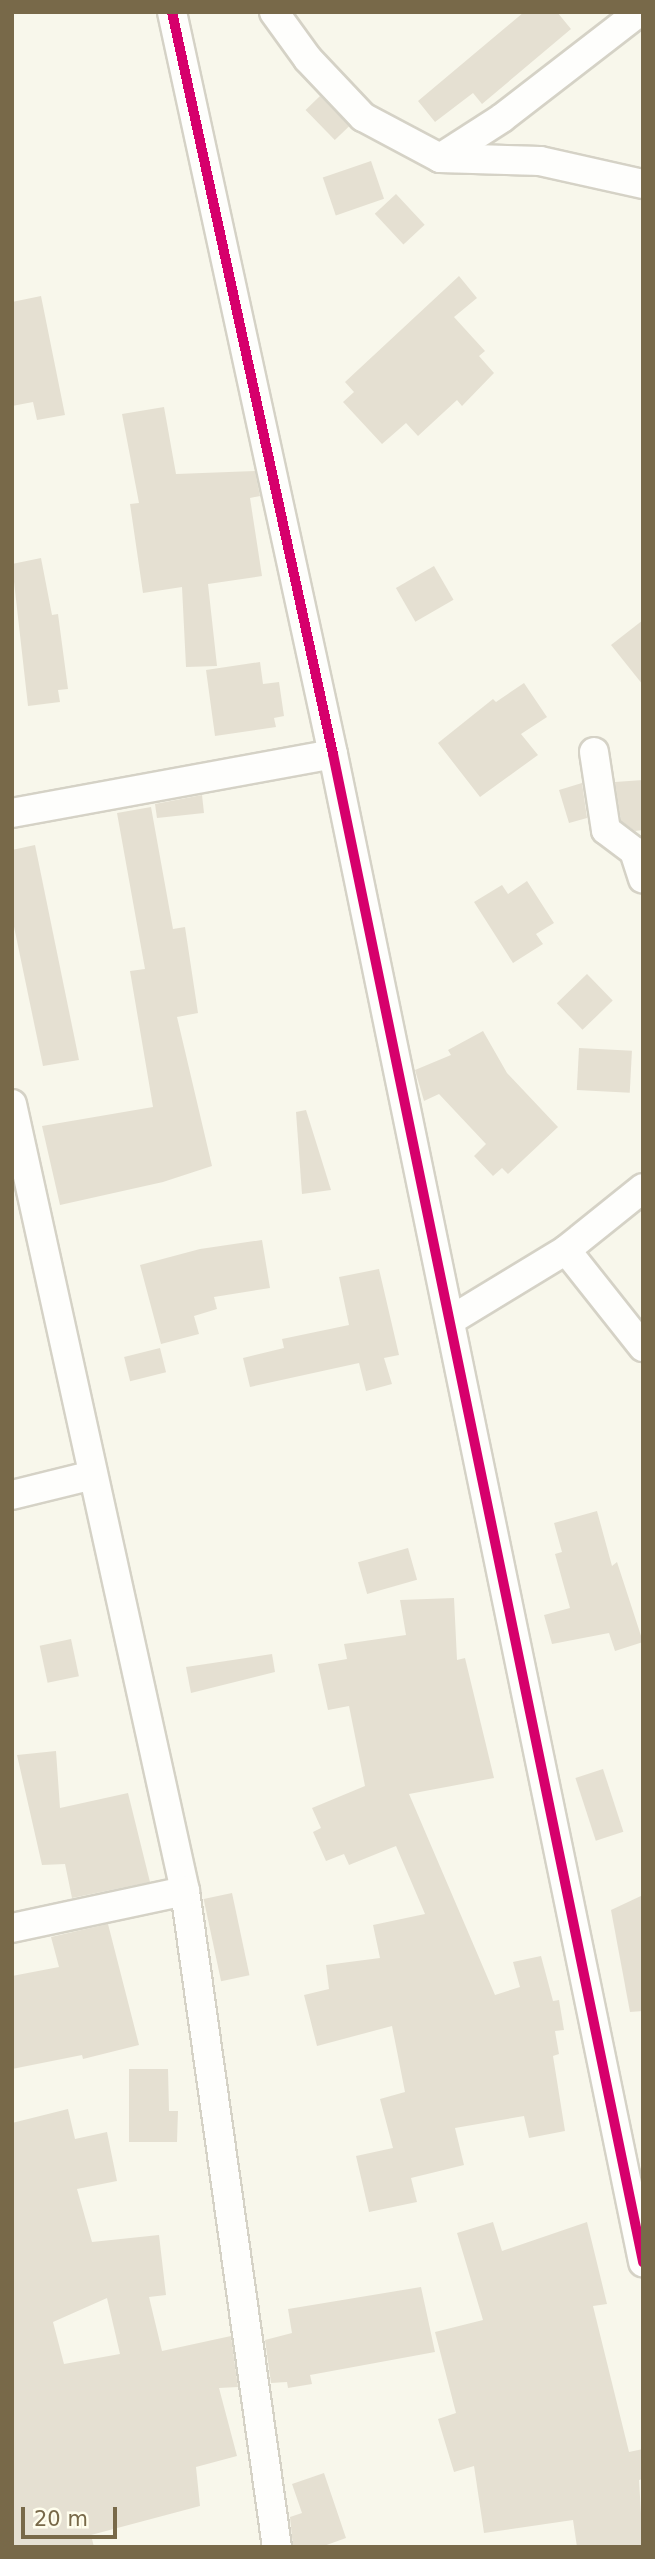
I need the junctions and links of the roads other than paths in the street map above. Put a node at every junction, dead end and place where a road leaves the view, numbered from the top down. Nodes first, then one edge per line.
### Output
1 (172, 12) edge
2 (274, 12) edge
3 (639, 12) edge
4 (440, 158) junction
5 (643, 184) edge
6 (594, 752) dead end
7 (333, 754) junction
8 (12, 813) edge
9 (643, 879) edge
10 (12, 1104) edge
11 (643, 1188) edge
12 (566, 1250) junction
13 (451, 1320) junction
14 (643, 1347) edge
15 (93, 1475) junction
16 (12, 1495) edge
17 (185, 1891) junction
18 (12, 1928) edge
19 (643, 2262) edge
20 (277, 2547) edge

1 - 7 street
2 - 4 street
3 - 4 street
4 - 5 street
6 - 9 street
7 - 8 street
7 - 13 street
10 - 15 street
11 - 12 street
12 - 13 street
12 - 14 street
13 - 19 street
15 - 16 street
15 - 17 street
17 - 18 street
17 - 20 street

